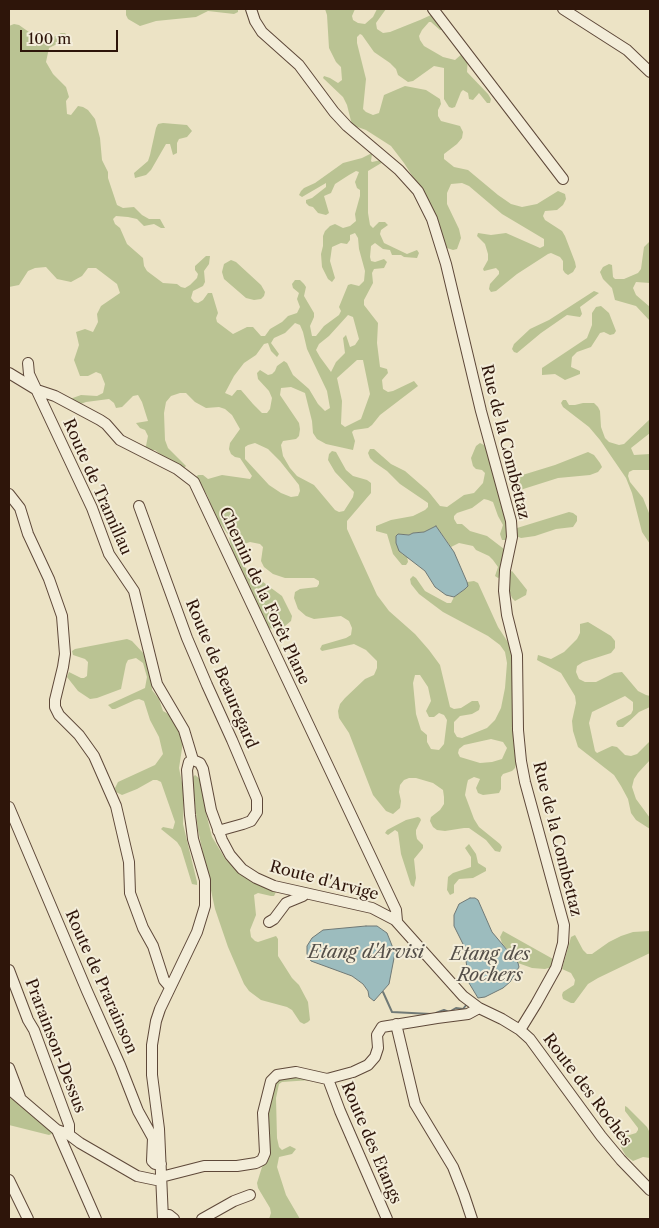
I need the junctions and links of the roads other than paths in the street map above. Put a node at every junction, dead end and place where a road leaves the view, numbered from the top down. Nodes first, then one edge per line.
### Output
1 (251, 9) edge
2 (433, 9) edge
3 (563, 9) edge
4 (650, 72) edge
5 (563, 179) dead end
6 (28, 363) dead end
7 (9, 373) edge
8 (36, 390) junction
9 (9, 494) edge
10 (139, 506) dead end
11 (193, 760) junction
12 (9, 807) edge
13 (218, 832) junction
14 (304, 894) junction
15 (396, 921) junction
16 (269, 922) dead end
17 (9, 970) edge
18 (170, 987) junction
19 (479, 1008) junction
20 (396, 1024) junction
21 (520, 1030) junction
22 (9, 1068) edge
23 (328, 1078) junction
24 (9, 1089) edge
25 (20, 1099) junction
26 (57, 1130) junction
27 (69, 1134) junction
28 (161, 1164) junction
29 (161, 1179) junction
30 (9, 1180) edge
31 (650, 1190) edge
32 (250, 1195) dead end
33 (163, 1217) edge
34 (28, 1219) edge
35 (96, 1219) edge
36 (174, 1219) edge
37 (202, 1219) edge
38 (387, 1219) edge
39 (472, 1219) edge

1 - 21 street, Rue de la Combettaz
2 - 5 street
3 - 4 street
6 - 8 street, Route de Tramillau
7 - 8 street, Chemin de la Forêt Plane
8 - 11 street, Route de Tramillau
8 - 15 street, Chemin de la Forêt Plane
9 - 18 street
10 - 13 street, Route de Beauregard
11 - 13 street, Route d'Arvige
11 - 18 street
12 - 28 street, Route de Prarainson
13 - 14 street, Route d'Arvige
14 - 15 street, Route d'Arvige
14 - 16 street
15 - 19 street, Route d'Arvige
17 - 27 street, Prarainson-Dessus
18 - 28 street
19 - 20 street
19 - 21 street, Route des Rochés
20 - 23 street
20 - 39 street
21 - 31 street, Route des Rochés
22 - 25 street
23 - 29 street
23 - 38 street, Route des Etangs
24 - 25 street
25 - 26 street
26 - 27 street
26 - 35 street
27 - 29 street
28 - 29 street
29 - 33 street
30 - 34 street
32 - 37 street
33 - 36 street

